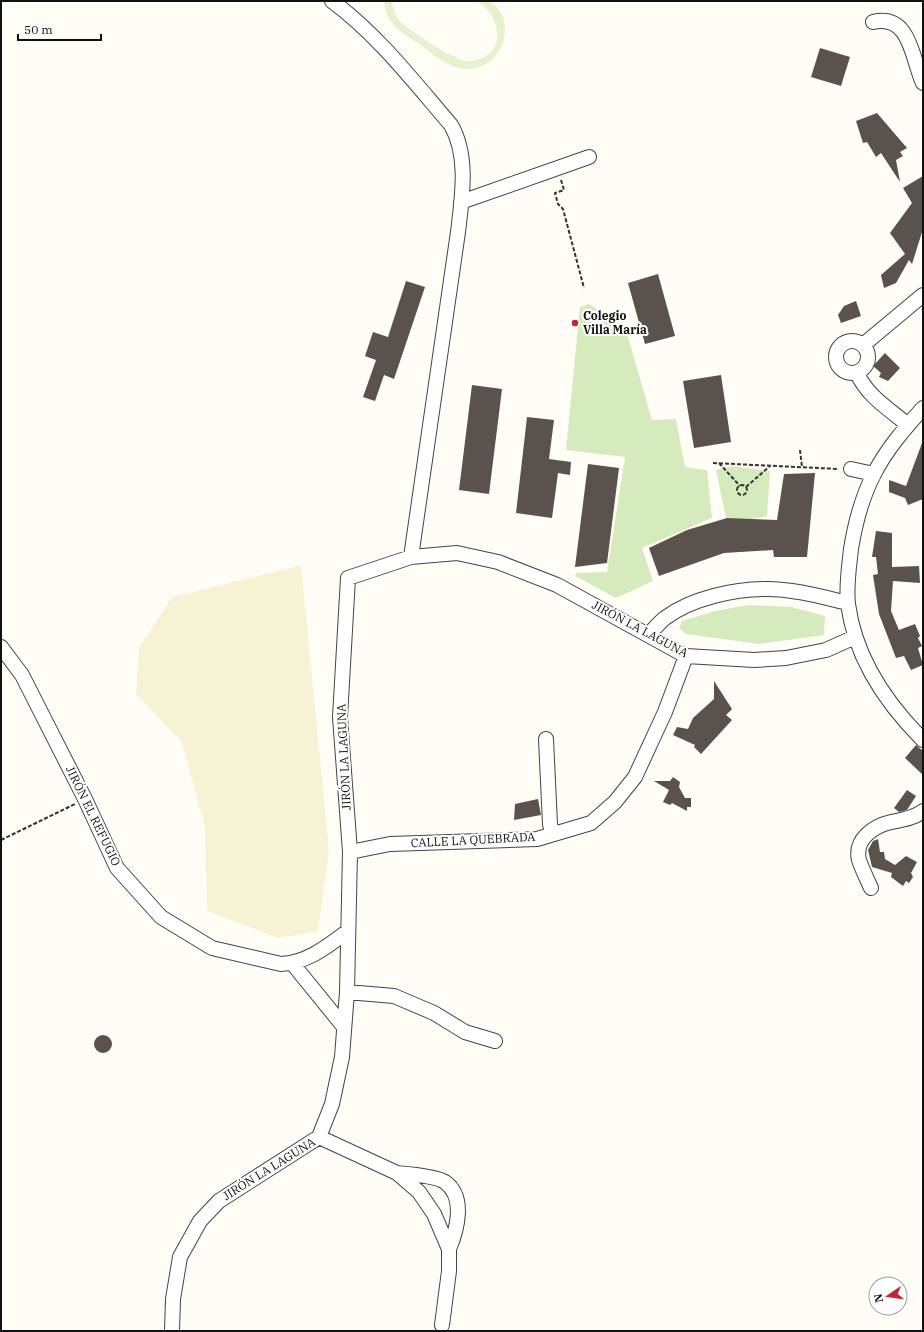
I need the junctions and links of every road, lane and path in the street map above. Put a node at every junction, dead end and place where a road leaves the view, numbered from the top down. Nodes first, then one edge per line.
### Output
1 (332, 1) edge
2 (873, 22) dead end
3 (923, 84) edge
4 (590, 157) dead end
5 (558, 168) junction
6 (461, 202) junction
7 (584, 288) dead end
8 (923, 295) edge
9 (862, 345) junction
10 (856, 373) junction
11 (923, 408) edge
12 (908, 425) junction
13 (800, 450) dead end
14 (712, 463) dead end
15 (719, 463) junction
16 (770, 466) junction
17 (802, 467) junction
18 (847, 469) joint
19 (874, 474) junction
20 (740, 486) junction
21 (746, 487) junction
22 (411, 557) junction
23 (848, 603) junction
24 (648, 635) junction
25 (855, 637) junction
26 (1, 647) edge
27 (686, 656) junction
28 (546, 739) dead end
29 (923, 740) edge
30 (85, 800) junction
31 (923, 811) edge
32 (552, 834) junction
33 (1, 840) edge
34 (350, 852) junction
35 (871, 888) dead end
36 (348, 931) junction
37 (292, 963) junction
38 (347, 992) junction
39 (344, 1027) junction
40 (495, 1041) dead end
41 (319, 1137) junction
42 (397, 1173) junction
43 (449, 1249) junction
44 (442, 1325) dead end
45 (172, 1331) edge

1 - 6 street
2 - 3 street
4 - 5 street
5 - 6 street
5 - 7 path
6 - 22 street
8 - 9 street
9 - 10 street
9 - 10 street
10 - 12 street
11 - 12 street
12 - 19 street
13 - 17 path
14 - 15 path
15 - 16 path
15 - 20 path
16 - 17 path
16 - 21 path
17 - 18 path
18 - 19 street
19 - 23 street
20 - 21 path
20 - 21 path
22 - 24 street, JIRÓN LA LAGUNA
22 - 34 street, JIRÓN LA LAGUNA
23 - 24 street
23 - 25 street
24 - 27 street, JIRÓN LA LAGUNA
25 - 27 street, JIRÓN LA LAGUNA
25 - 29 street
26 - 30 street, JIRÓN EL REFUGIO
27 - 32 street, CALLE LA QUEBRADA
28 - 32 street
30 - 33 path
30 - 37 street, JIRÓN EL REFUGIO
31 - 35 street
32 - 34 street, CALLE LA QUEBRADA
34 - 36 street, JIRÓN LA LAGUNA
36 - 37 street, JIRÓN EL REFUGIO
36 - 38 street, JIRÓN LA LAGUNA
37 - 39 street
38 - 39 street, JIRÓN LA LAGUNA
38 - 40 street
39 - 41 street, JIRÓN LA LAGUNA
41 - 42 street
41 - 45 street, JIRÓN LA LAGUNA
42 - 43 street
42 - 43 street
43 - 44 street

